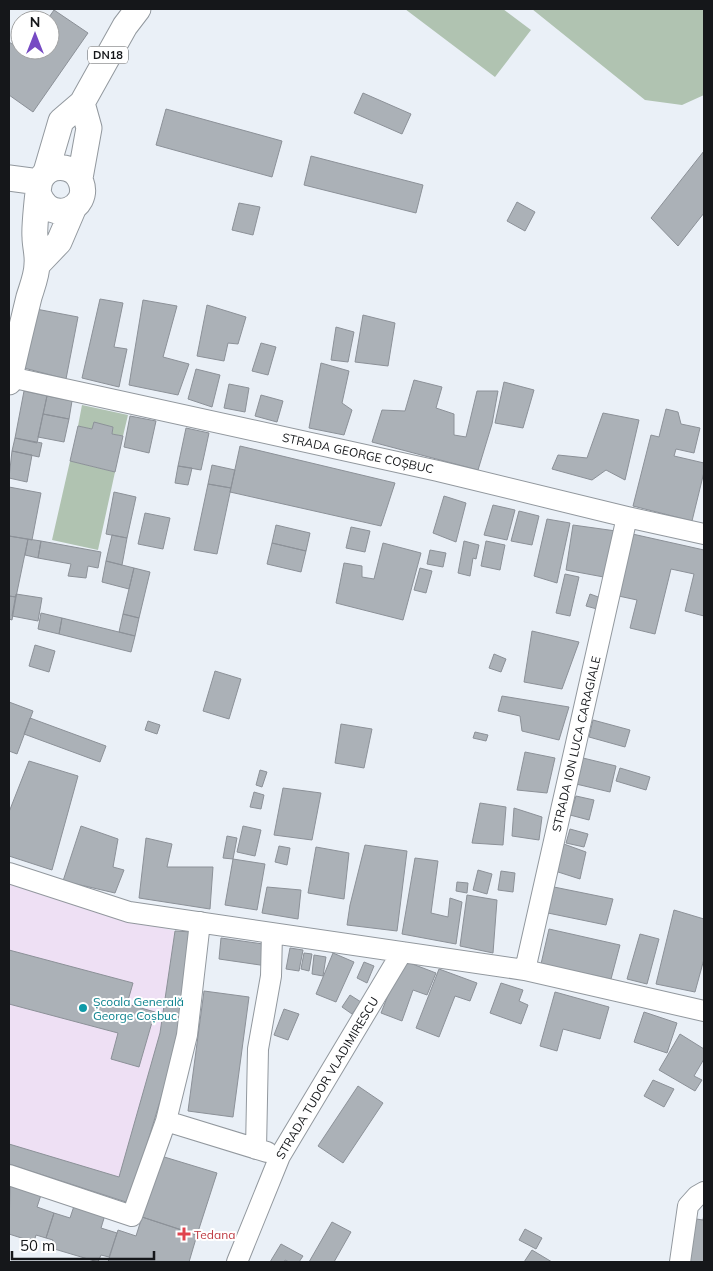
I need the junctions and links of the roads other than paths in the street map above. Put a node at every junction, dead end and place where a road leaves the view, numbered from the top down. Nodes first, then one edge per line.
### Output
1 (138, 9) edge
2 (82, 103) junction
3 (9, 178) edge
4 (80, 178) junction
5 (41, 183) junction
6 (74, 207) junction
7 (38, 264) junction
8 (9, 380) edge
9 (627, 517) junction
10 (704, 534) edge
11 (9, 873) edge
12 (200, 922) junction
13 (272, 933) junction
14 (402, 952) junction
15 (525, 970) junction
16 (704, 1012) edge
17 (166, 1121) junction
18 (256, 1149) junction
19 (280, 1156) junction
20 (9, 1175) edge
21 (704, 1192) edge
22 (236, 1262) edge
23 (680, 1262) edge

1 - 2 main road, DN18
2 - 4 main road
2 - 5 main road, DN18
3 - 5 main road
4 - 5 main road
4 - 6 main road
5 - 6 main road
5 - 7 main road, DN18
6 - 7 main road
7 - 8 main road, DN18
8 - 9 street, STRADA GEORGE COȘBUC
9 - 10 street, STRADA GEORGE COȘBUC
9 - 15 street, STRADA ION LUCA CARAGIALE
11 - 12 street
12 - 13 street
12 - 17 street
13 - 14 street
13 - 18 street
14 - 15 street
14 - 19 street, STRADA TUDOR VLADIMIRESCU
15 - 16 street
17 - 18 street
17 - 20 street
18 - 19 street
19 - 22 street, STRADA TUDOR VLADIMIRESCU
21 - 23 street

